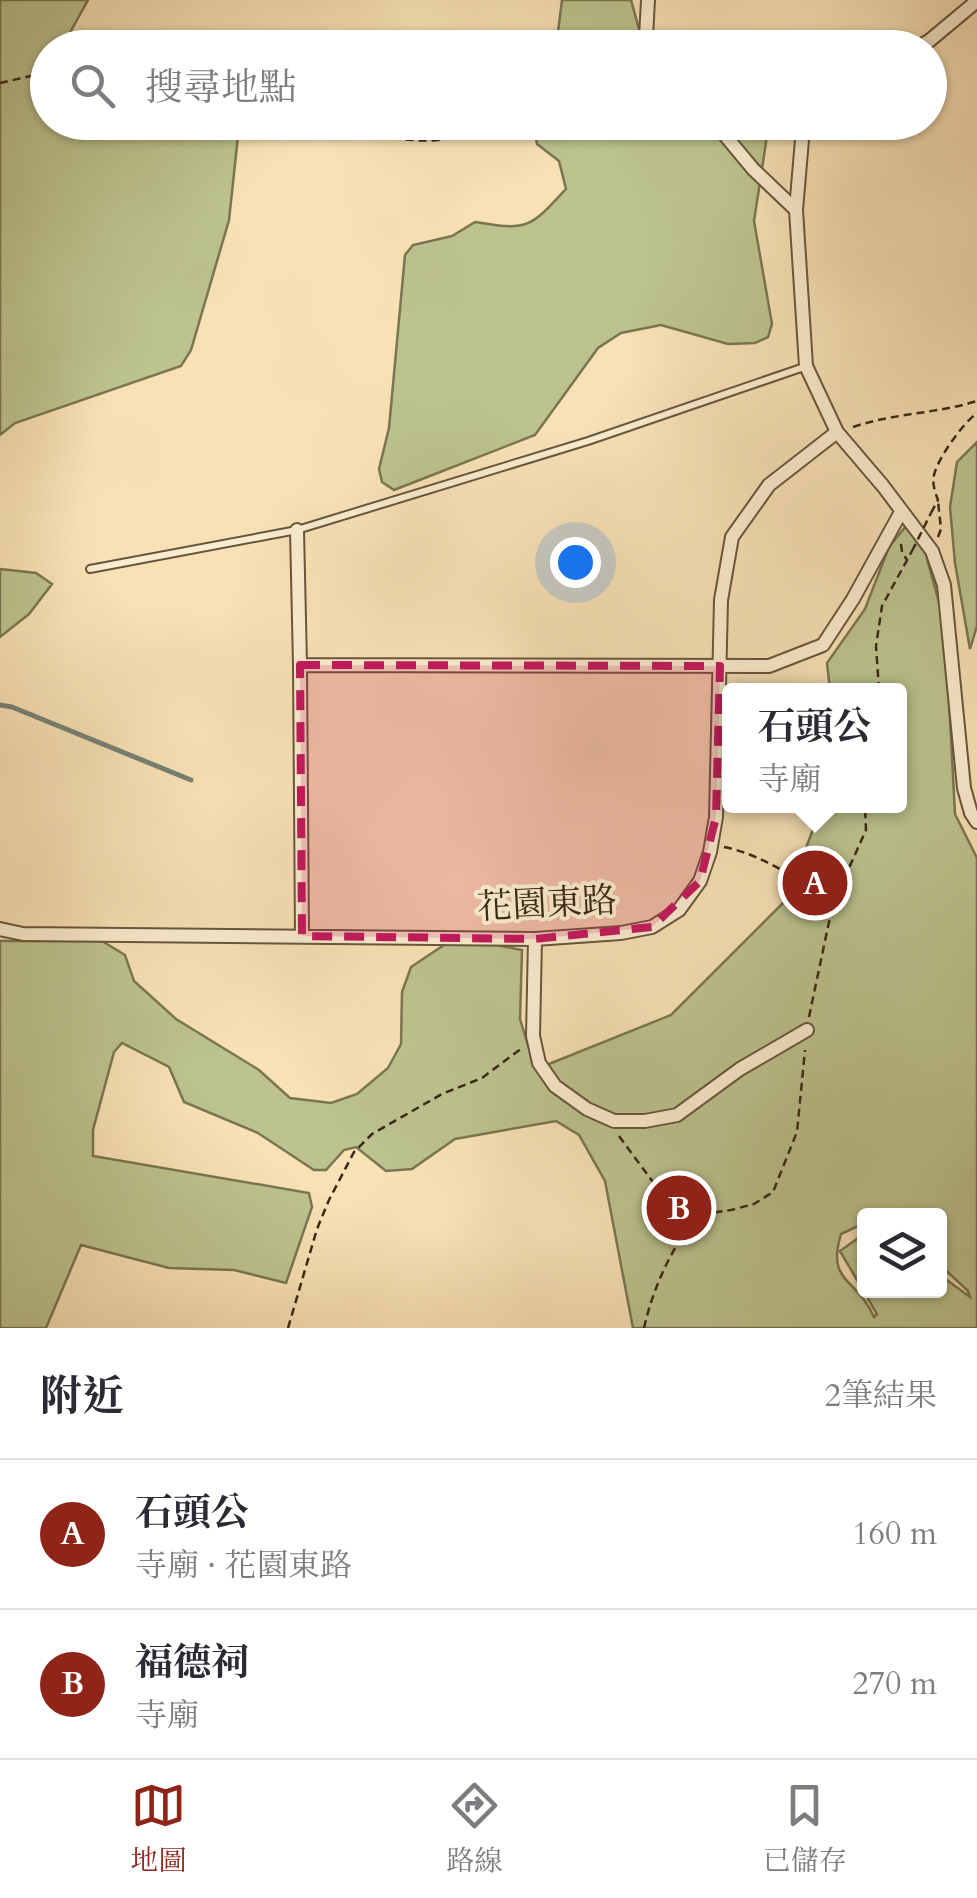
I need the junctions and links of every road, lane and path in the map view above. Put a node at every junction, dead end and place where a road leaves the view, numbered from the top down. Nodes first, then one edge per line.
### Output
1 (648, 0) edge
2 (977, 1) edge
3 (648, 30) edge
4 (942, 30) edge
5 (30, 76) edge
6 (0, 84) edge
7 (729, 140) edge
8 (802, 140) edge
9 (796, 210) junction
10 (806, 366) junction
11 (977, 401) edge
12 (977, 412) edge
13 (837, 432) junction
14 (938, 500) junction
15 (902, 512) junction
16 (297, 530) junction
17 (932, 551) junction
18 (90, 569) dead end
19 (300, 665) junction
20 (720, 666) junction
21 (879, 683) edge
22 (865, 813) edge
23 (977, 822) edge
24 (712, 844) junction
25 (837, 904) junction
26 (0, 929) edge
27 (302, 936) junction
28 (535, 939) junction
29 (808, 1030) junction
30 (533, 1036) junction
31 (614, 1120) junction
32 (694, 1220) junction
33 (288, 1328) edge
34 (644, 1328) edge

1 - 3 street
2 - 4 street
5 - 6 path
7 - 9 street
8 - 9 street
9 - 10 street
10 - 13 street
10 - 16 lane
11 - 13 path
12 - 14 path
13 - 15 street
13 - 20 street, 花園東路
14 - 17 path
14 - 21 path, bridge
15 - 17 street
15 - 20 street
16 - 18 lane
16 - 19 street
17 - 23 street
19 - 20 street
19 - 27 street
20 - 24 street, 花園東路
22 - 25 path
24 - 25 path
24 - 28 street, 花園東路
25 - 29 path
26 - 27 street, 花園東路
27 - 28 street, 花園東路
28 - 30 street
29 - 31 street
29 - 32 path
30 - 31 street
30 - 33 path
31 - 32 path
32 - 34 path

